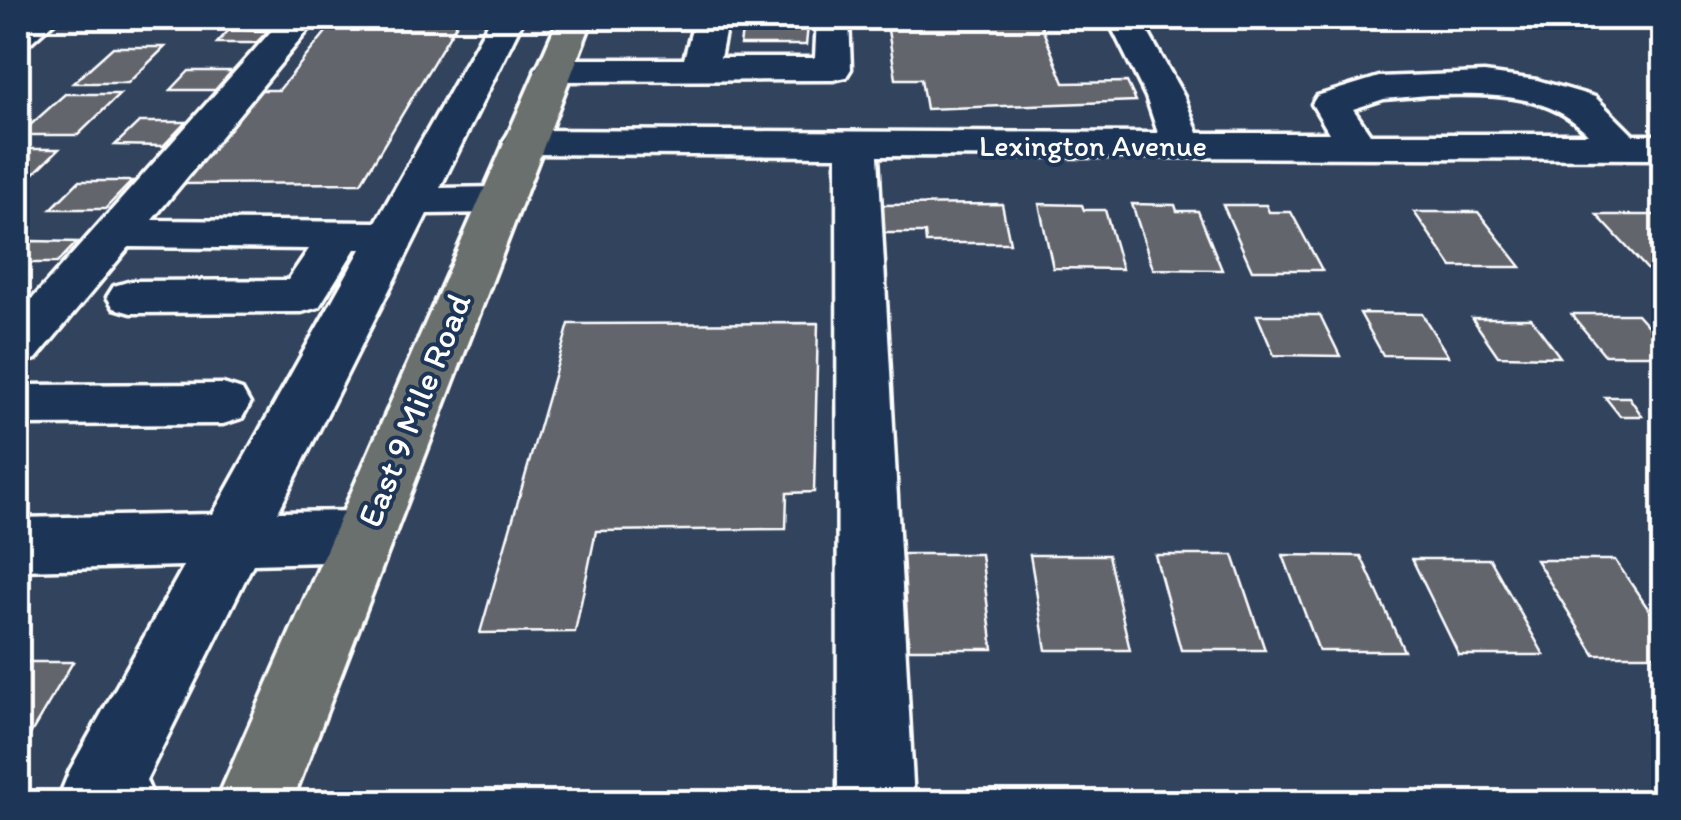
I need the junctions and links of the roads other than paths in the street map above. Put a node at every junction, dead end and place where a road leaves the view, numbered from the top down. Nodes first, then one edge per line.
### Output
1 (41, 18) edge
2 (301, 18) edge
3 (711, 18) edge
4 (833, 18) edge
5 (1124, 18) edge
6 (501, 28) edge
7 (18, 36) edge
8 (565, 42) edge
9 (832, 69) junction
10 (700, 70) junction
11 (523, 142) junction
12 (843, 143) junction
13 (1182, 146) junction
14 (1358, 147) junction
15 (1622, 147) junction
16 (1664, 148) edge
17 (499, 200) junction
18 (402, 218) junction
19 (115, 233) junction
20 (341, 236) junction
21 (131, 297) dead end
22 (18, 346) edge
23 (223, 404) dead end
24 (18, 405) edge
25 (362, 536) junction
26 (231, 539) junction
27 (18, 544) edge
28 (117, 802) edge
29 (254, 802) edge
30 (876, 802) edge

1 - 7 street
2 - 19 street
3 - 10 street
4 - 9 street
5 - 13 street
6 - 8 street
6 - 18 street
8 - 10 street
8 - 11 main road, East 9 Mile Road
9 - 10 street
9 - 12 street
11 - 12 street, Lexington Avenue
11 - 17 main road, East 9 Mile Road
12 - 13 street, Lexington Avenue
12 - 30 street
13 - 14 street, Lexington Avenue
14 - 15 street, Lexington Avenue
14 - 15 street
15 - 16 street, Lexington Avenue
17 - 18 street
17 - 25 main road, East 9 Mile Road
18 - 20 street
18 - 26 street
19 - 20 street
19 - 22 street
20 - 21 street
23 - 24 street
25 - 26 street
25 - 29 main road, East 9 Mile Road
26 - 27 street
26 - 28 street

